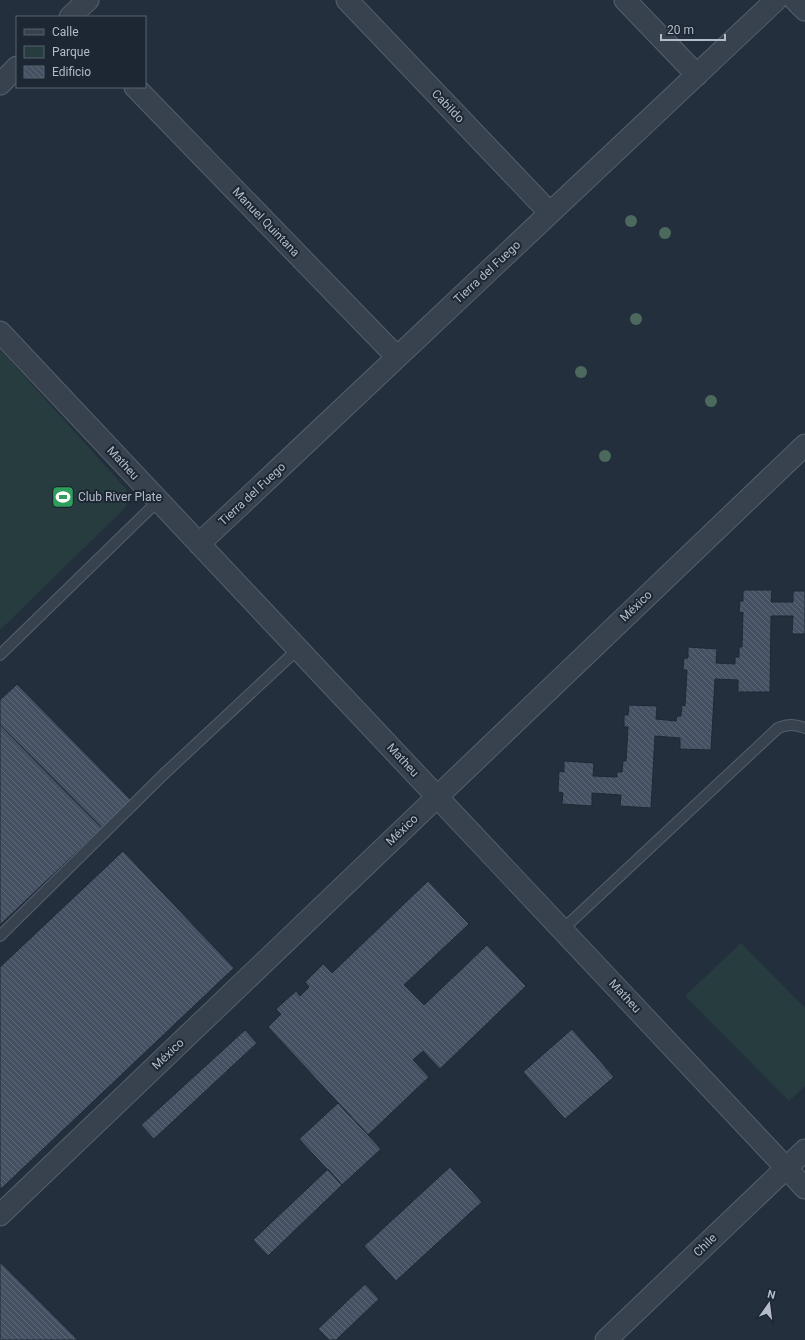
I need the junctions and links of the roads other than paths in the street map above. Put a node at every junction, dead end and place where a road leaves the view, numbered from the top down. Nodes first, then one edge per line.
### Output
1 (88, 0) edge
2 (347, 0) edge
3 (625, 0) edge
4 (776, 0) edge
5 (795, 0) edge
6 (805, 10) edge
7 (71, 16) edge
8 (16, 68) edge
9 (697, 75) junction
10 (0, 84) edge
11 (136, 88) edge
12 (550, 213) junction
13 (0, 332) edge
14 (397, 356) junction
15 (805, 445) edge
16 (158, 501) junction
17 (199, 544) junction
18 (298, 649) junction
19 (0, 655) edge
20 (805, 728) edge
21 (437, 796) junction
22 (562, 930) junction
23 (0, 936) edge
24 (805, 1150) edge
25 (786, 1168) junction
26 (805, 1188) edge
27 (0, 1215) edge
28 (606, 1340) edge

1 - 7 street
2 - 12 street, Cabildo
3 - 9 street
4 - 9 street, Tierra del Fuego
5 - 6 street
8 - 10 street
9 - 12 street, Tierra del Fuego
11 - 14 street, Manuel Quintana
12 - 14 street, Tierra del Fuego
13 - 16 street, Matheu
14 - 17 street, Tierra del Fuego
15 - 21 street, México
16 - 17 street, Matheu
16 - 19 lane
17 - 18 street, Matheu
18 - 21 street, Matheu
18 - 23 lane
20 - 22 lane
21 - 22 street, Matheu
21 - 27 street, México
22 - 25 street, Matheu
24 - 25 street, Chile
25 - 26 street, Matheu
25 - 28 street, Chile

